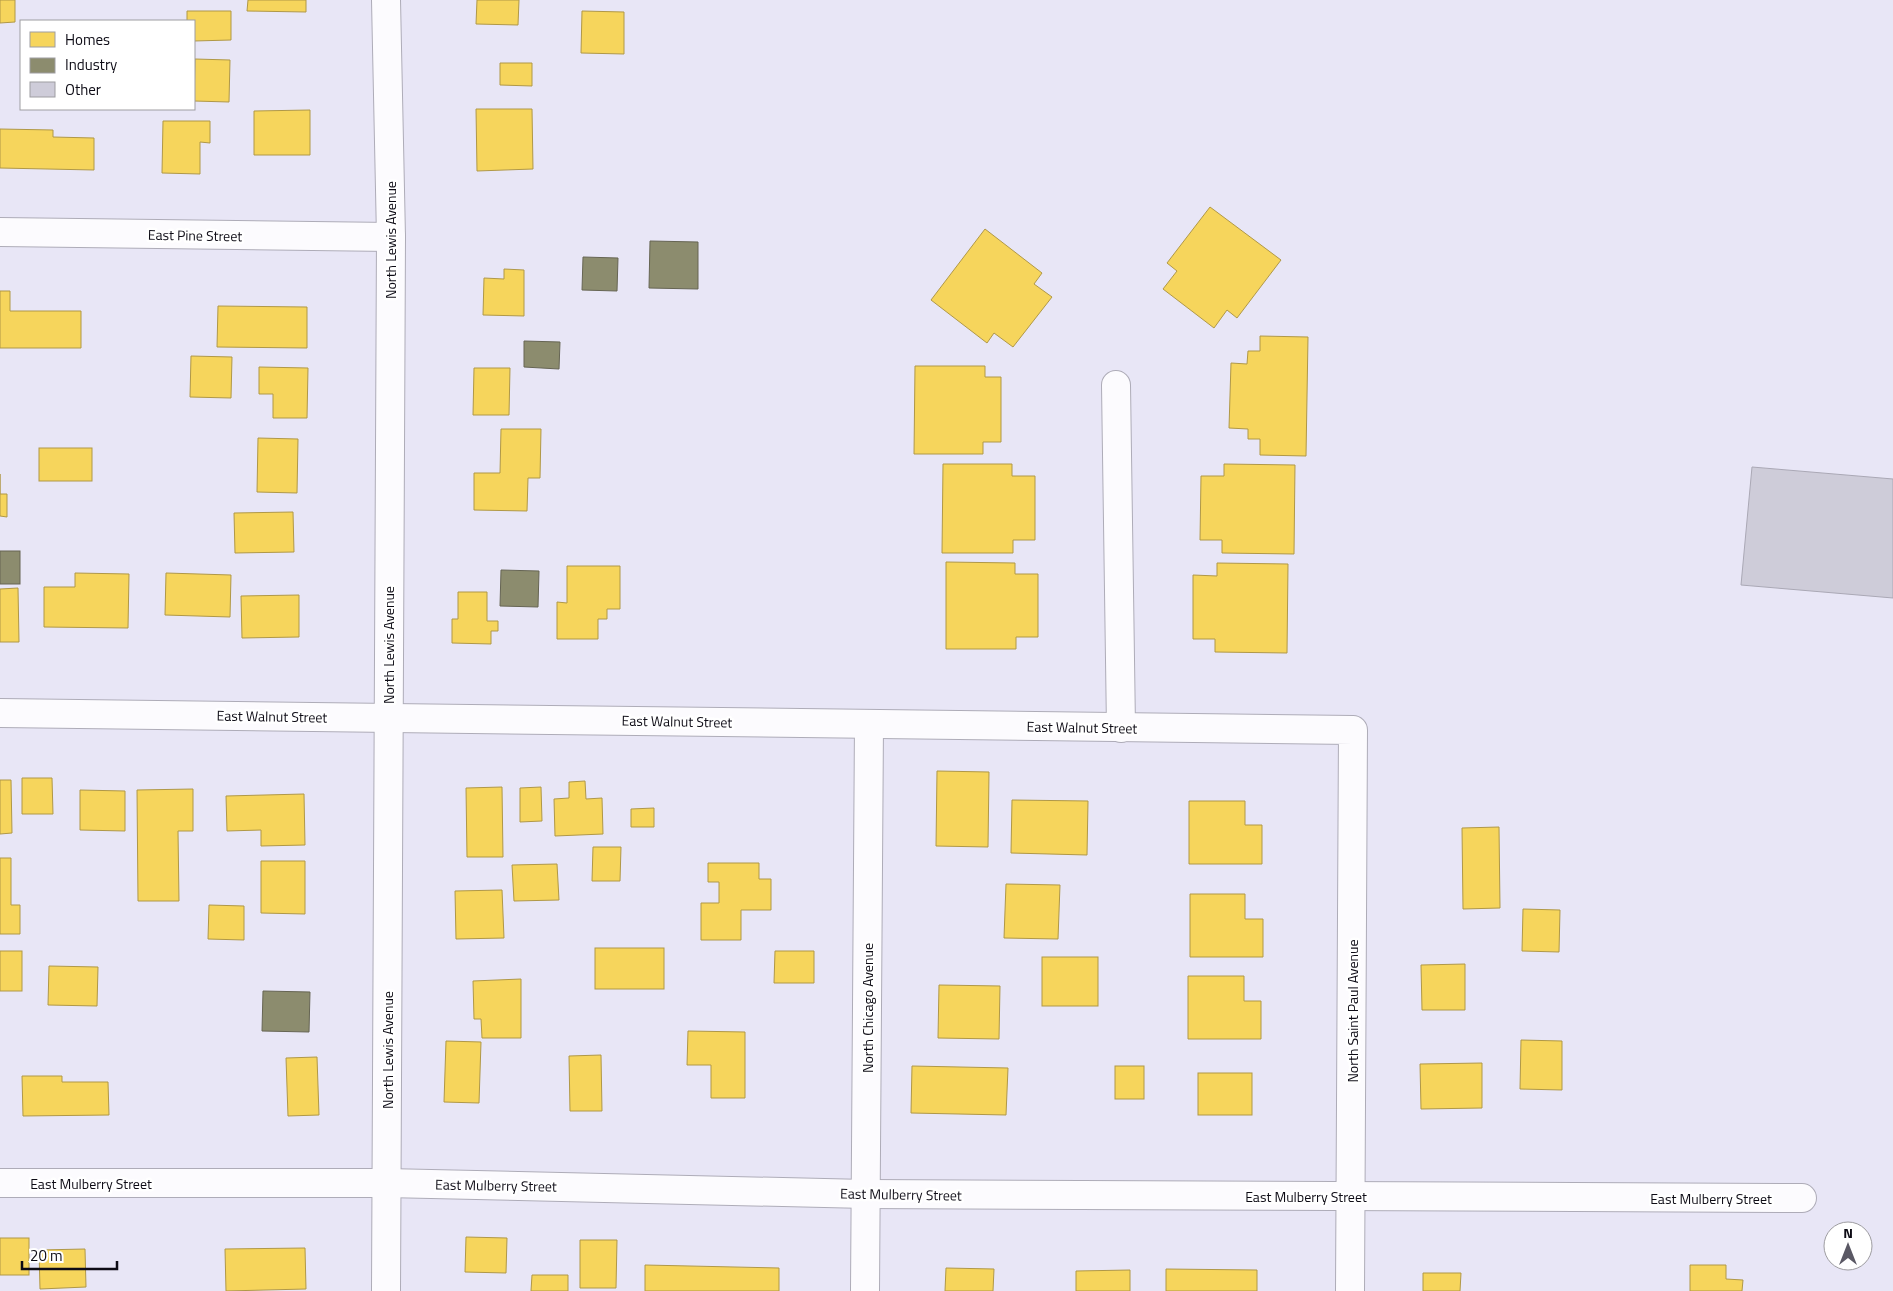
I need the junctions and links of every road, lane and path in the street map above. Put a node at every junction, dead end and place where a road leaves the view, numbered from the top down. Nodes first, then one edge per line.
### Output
1 (386, 0) edge
2 (0, 232) edge
3 (390, 237) junction
4 (1116, 385) dead end
5 (0, 713) edge
6 (388, 717) junction
7 (869, 724) junction
8 (1121, 728) junction
9 (1353, 730) joint
10 (0, 1183) edge
11 (386, 1183) junction
12 (866, 1194) junction
13 (1350, 1196) junction
14 (1802, 1198) dead end
15 (386, 1291) edge
16 (866, 1291) edge
17 (1350, 1291) edge

1 - 3 street, North Lewis Avenue
2 - 3 street, East Pine Street
3 - 6 street, North Lewis Avenue
4 - 8 street
5 - 6 street, East Walnut Street
6 - 7 street, East Walnut Street
6 - 11 street, North Lewis Avenue
7 - 8 street, East Walnut Street
7 - 12 street, North Chicago Avenue
8 - 9 street, East Walnut Street
9 - 13 street, North Saint Paul Avenue
10 - 11 street, East Mulberry Street
11 - 12 street, East Mulberry Street
11 - 15 street, North Lewis Avenue
12 - 13 street, East Mulberry Street
12 - 16 street, North Chicago Avenue
13 - 14 street, East Mulberry Street
13 - 17 street, North Saint Paul Avenue

